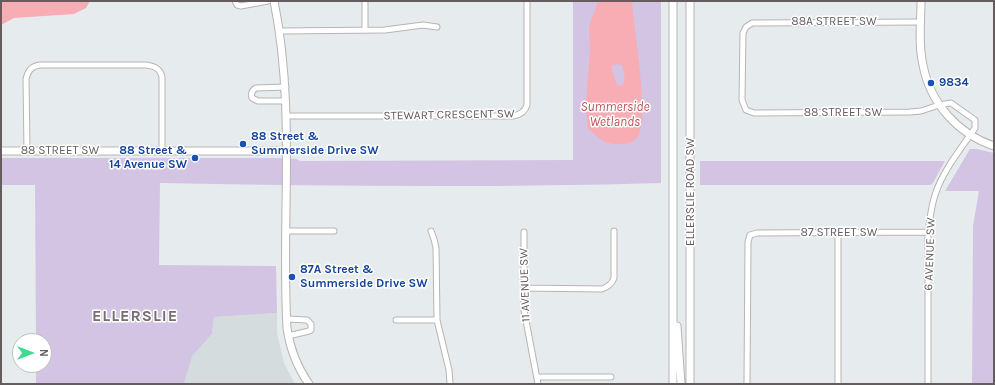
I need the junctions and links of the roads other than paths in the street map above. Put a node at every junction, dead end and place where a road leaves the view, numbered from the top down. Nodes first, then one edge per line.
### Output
1 (235, 1) edge
2 (268, 1) edge
3 (274, 1) edge
4 (365, 1) edge
5 (527, 1) edge
6 (673, 1) edge
7 (690, 1) edge
8 (921, 1) edge
9 (920, 22) junction
10 (437, 27) dead end
11 (365, 30) junction
12 (280, 31) junction
13 (286, 87) junction
14 (286, 101) junction
15 (939, 105) junction
16 (746, 110) joint
17 (286, 116) junction
18 (970, 135) junction
19 (994, 146) edge
20 (1, 151) edge
21 (27, 151) junction
22 (286, 151) junction
23 (162, 152) junction
24 (286, 231) junction
25 (334, 231) dead end
26 (431, 231) dead end
27 (614, 231) dead end
28 (524, 232) dead end
29 (928, 232) junction
30 (838, 233) junction
31 (524, 288) junction
32 (674, 304) junction
33 (286, 319) junction
34 (396, 320) dead end
35 (437, 320) junction
36 (288, 336) junction
37 (538, 377) junction
38 (611, 377) dead end
39 (309, 384) edge
40 (450, 384) edge
41 (538, 384) edge
42 (673, 384) edge
43 (681, 384) edge
44 (690, 384) edge
45 (747, 384) edge
46 (838, 384) edge
47 (928, 384) edge

1 - 2 street
3 - 12 street
4 - 11 street
5 - 17 street, STEWART CRESCENT SW
6 - 32 street, ELLERSLIE ROAD SW
7 - 44 street, ELLERSLIE ROAD SW
8 - 9 street
9 - 15 street
9 - 16 street, 88A STREET SW
10 - 11 street
11 - 12 street
12 - 13 street
13 - 14 street
13 - 14 street
14 - 17 street
15 - 16 street, 88 STREET SW
15 - 18 street
15 - 18 street
17 - 22 street
18 - 19 street
18 - 29 street, 6 AVENUE SW
20 - 21 street, 88 STREET SW
21 - 23 street, 88 STREET SW
21 - 23 street
22 - 23 street, 88 STREET SW
22 - 24 street
24 - 25 street
24 - 33 street
26 - 35 street
27 - 31 street
28 - 31 street, 11 AVENUE SW
29 - 30 street, 87 STREET SW
29 - 47 street, 6 AVENUE SW
30 - 45 street, 87 STREET SW
30 - 46 street
31 - 37 street, 11 AVENUE SW
32 - 42 street, ELLERSLIE ROAD SW
32 - 43 street
33 - 36 street
33 - 36 street
34 - 35 street
35 - 40 street
36 - 39 street
37 - 38 street
37 - 41 street, 11 AVENUE SW

